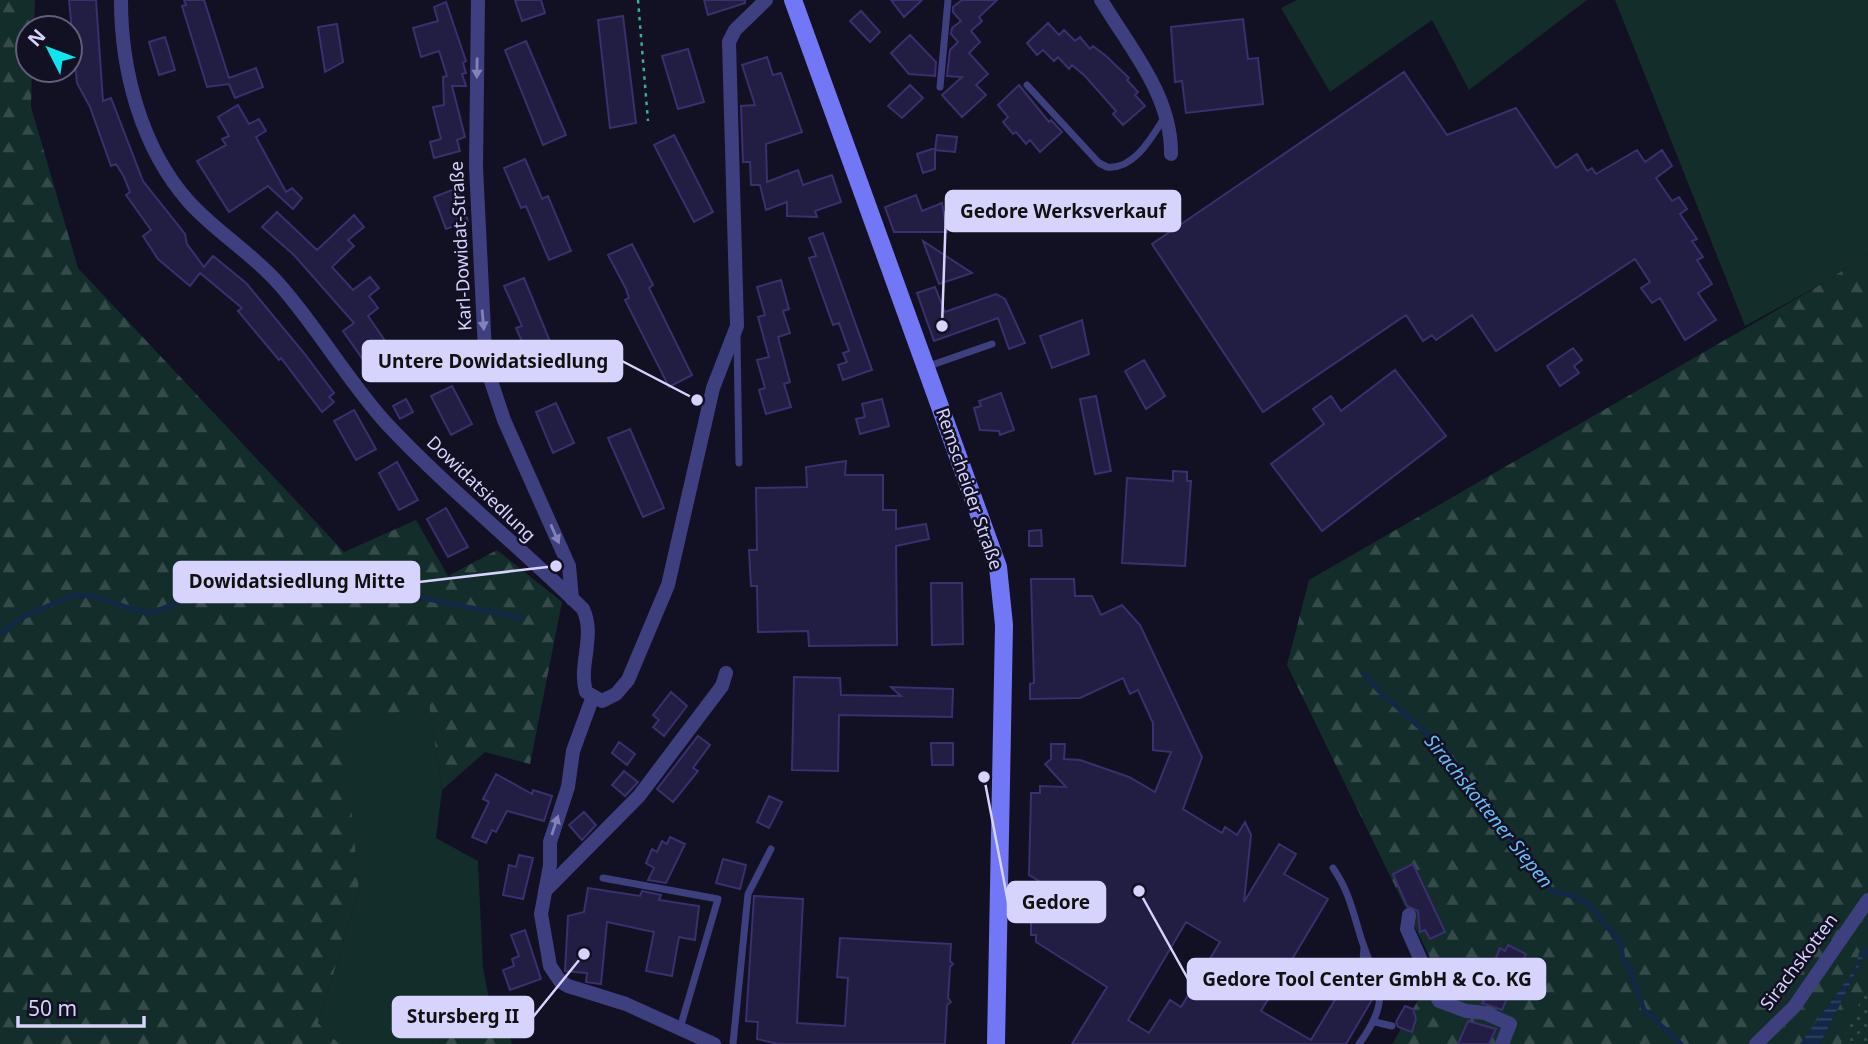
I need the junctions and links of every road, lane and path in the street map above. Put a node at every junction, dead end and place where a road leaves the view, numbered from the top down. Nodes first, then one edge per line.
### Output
1 (121, 0) edge
2 (478, 0) edge
3 (638, 0) edge
4 (766, 0) edge
5 (793, 0) edge
6 (948, 0) edge
7 (1101, 0) edge
8 (1027, 85) dead end
9 (940, 87) dead end
10 (1167, 114) junction
11 (648, 121) dead end
12 (1171, 154) dead end
13 (737, 326) junction
14 (992, 344) dead end
15 (926, 367) junction
16 (739, 463) dead end
17 (572, 599) junction
18 (726, 673) dead end
19 (592, 699) junction
20 (772, 849) dead end
21 (1333, 868) dead end
22 (603, 878) dead end
23 (544, 892) junction
24 (1868, 900) edge
25 (1409, 915) dead end
26 (1364, 946) junction
27 (1358, 981) dead end
28 (1375, 1022) junction
29 (1392, 1026) dead end
30 (680, 1029) junction
31 (714, 1044) edge
32 (733, 1044) edge
33 (996, 1044) edge
34 (1359, 1044) edge
35 (1502, 1044) edge
36 (1756, 1044) edge

1 - 17 street, Dowidatsiedlung
2 -> 17 street, Karl-Dowidat-Straße
3 - 11 path
4 - 13 street
5 - 15 main road, Remscheider Straße
6 - 9 lane
7 - 10 street
8 - 10 lane
10 - 12 street
13 - 16 lane
13 - 19 street
14 - 15 lane
15 - 33 main road, Remscheider Straße
17 - 19 street, Dowidatsiedlung
18 - 23 street
23 -> 19 street
20 - 32 lane
21 - 26 lane
22 - 30 lane
23 - 30 street
24 - 36 street, Sirachskotten
25 - 35 street
26 - 27 lane
26 - 28 lane
28 - 29 lane
28 - 34 lane
30 - 31 street

